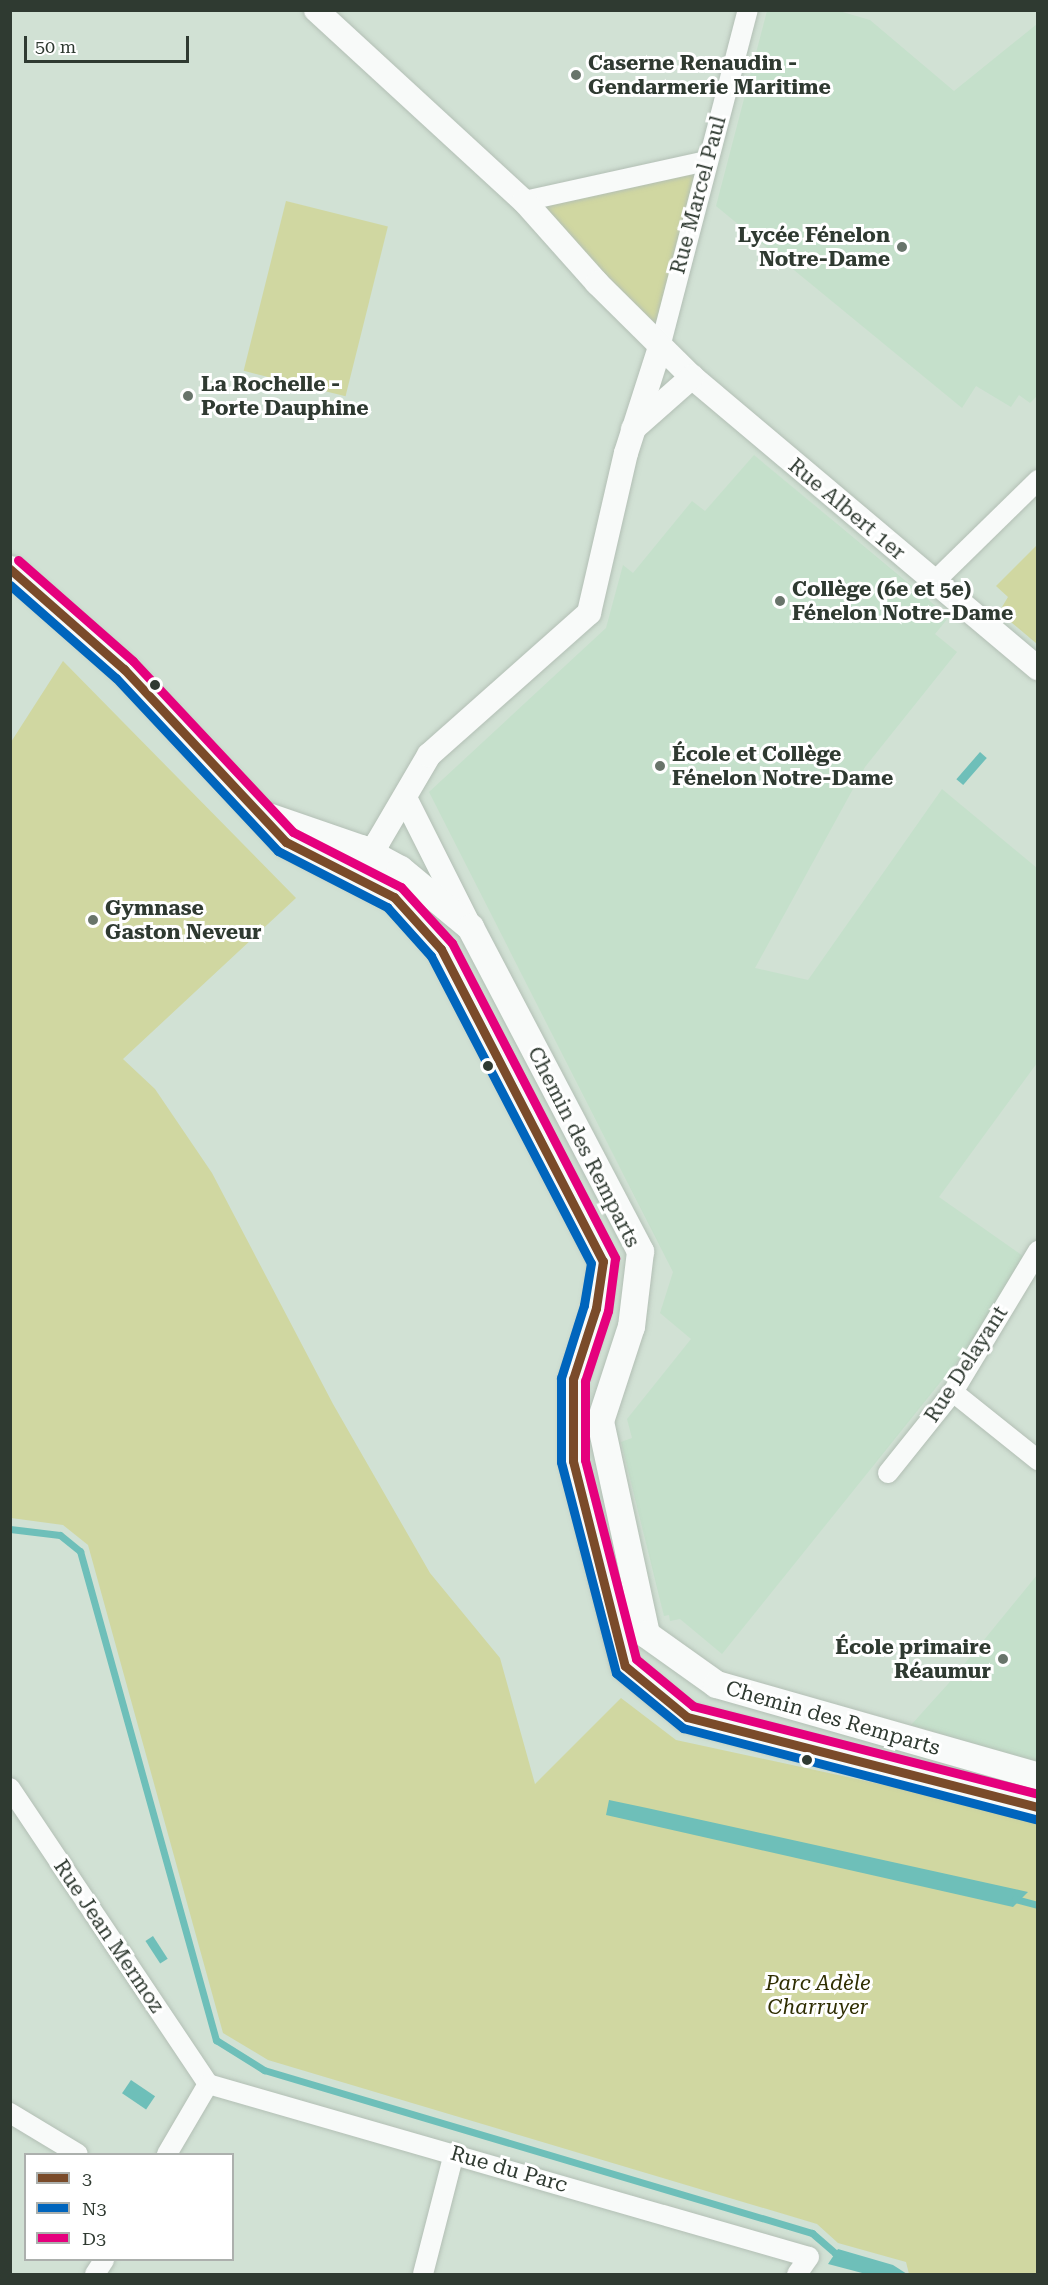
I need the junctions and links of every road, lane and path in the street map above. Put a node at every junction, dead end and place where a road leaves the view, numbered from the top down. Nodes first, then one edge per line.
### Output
1 (316, 10) edge
2 (748, 10) edge
3 (706, 160) junction
4 (524, 201) junction
5 (660, 346) junction
6 (692, 376) junction
7 (633, 429) junction
8 (1038, 480) edge
9 (10, 569) edge
10 (934, 582) junction
11 (1038, 668) edge
12 (405, 798) junction
13 (258, 813) junction
14 (372, 854) junction
15 (360, 881) junction
16 (470, 927) junction
17 (1038, 1251) edge
18 (953, 1392) junction
19 (1038, 1460) edge
20 (888, 1473) dead end
21 (1038, 1776) edge
22 (10, 1788) edge
23 (1038, 1807) edge
24 (208, 2084) junction
25 (10, 2113) edge
26 (76, 2153) edge
27 (167, 2153) edge
28 (454, 2153) junction
29 (103, 2261) edge
30 (95, 2274) edge
31 (423, 2274) edge
32 (797, 2274) edge

1 - 4 street, Rue Albert 1er
2 - 3 street, Rue Marcel Paul
3 - 4 street
3 - 5 street, Rue Marcel Paul
4 - 5 street, Rue Albert 1er
5 - 6 street, Rue Albert 1er
5 - 7 street
6 - 7 street
6 - 10 street, Rue Albert 1er
7 - 12 street
8 - 10 street
9 - 13 main road, Chemin des Remparts
10 - 11 street, Rue Albert 1er
12 - 14 street
12 - 16 street, Chemin des Remparts
13 - 14 main road, Chemin des Remparts
13 - 15 main road, Chemin des Remparts
14 - 15 street
14 - 16 main road, Chemin des Remparts
15 - 23 main road, Chemin des Remparts
16 - 21 main road, Chemin des Remparts
17 - 18 street, Rue Delayant
18 - 19 street
18 - 20 street, Rue Delayant
22 - 24 street, Rue Jean Mermoz
24 - 27 street
24 - 28 street, Rue du Parc
25 - 26 street
28 - 31 street
28 - 32 street, Rue du Parc
29 - 30 street

